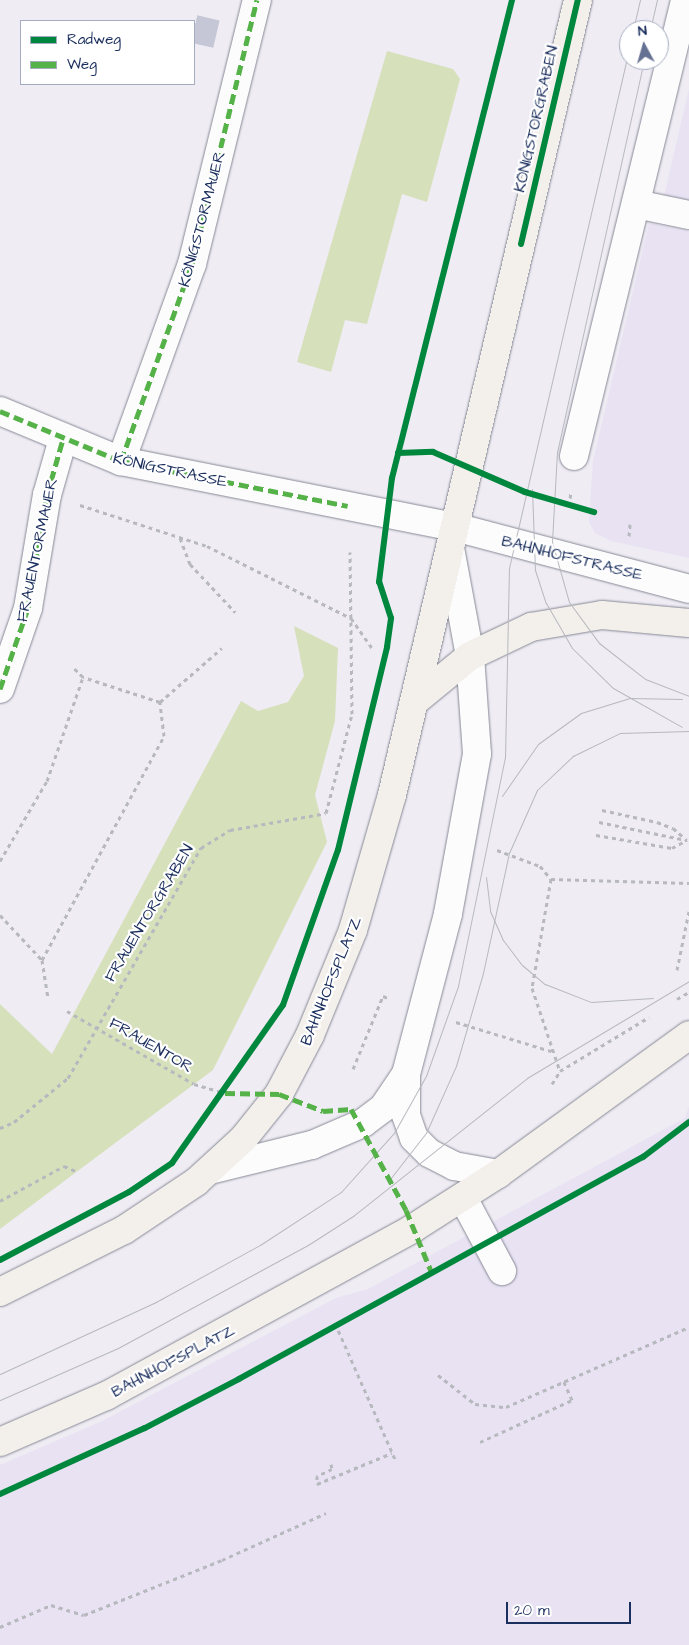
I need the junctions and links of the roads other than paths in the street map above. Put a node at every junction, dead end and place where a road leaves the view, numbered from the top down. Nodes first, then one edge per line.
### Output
1 (257, 0) edge
2 (578, 0) edge
3 (685, 0) edge
4 (636, 204) junction
5 (689, 215) edge
6 (0, 411) edge
7 (63, 439) junction
8 (574, 456) dead end
9 (121, 461) junction
10 (452, 538) junction
11 (689, 589) edge
12 (689, 623) edge
13 (470, 656) junction
14 (0, 689) edge
15 (414, 702) junction
16 (689, 1035) edge
17 (406, 1074) junction
18 (210, 1170) junction
19 (498, 1174) junction
20 (463, 1198) junction
21 (502, 1271) dead end
22 (0, 1292) edge
23 (0, 1442) edge

1 - 9 street, KÖNIGSTORMAUER
2 - 10 main road, KÖNIGSTORGRABEN
3 - 4 street
4 - 5 street
4 - 8 street
6 - 7 street, KÖNIGSTRASSE
7 - 9 street, KÖNIGSTRASSE
7 - 14 street, FRAUENTORMAUER
9 - 10 street, KÖNIGSTRASSE
10 - 11 street, BAHNHOFSTRASSE
10 - 13 street
10 - 15 main road, BAHNHOFSPLATZ
12 - 13 main road
13 - 15 main road
13 - 17 street
15 - 18 main road, BAHNHOFSPLATZ
16 - 19 main road, BAHNHOFSPLATZ
17 - 18 street
17 - 19 street
18 - 22 main road, BAHNHOFSPLATZ
19 - 20 main road, BAHNHOFSPLATZ
20 - 21 street
20 - 23 main road, BAHNHOFSPLATZ

